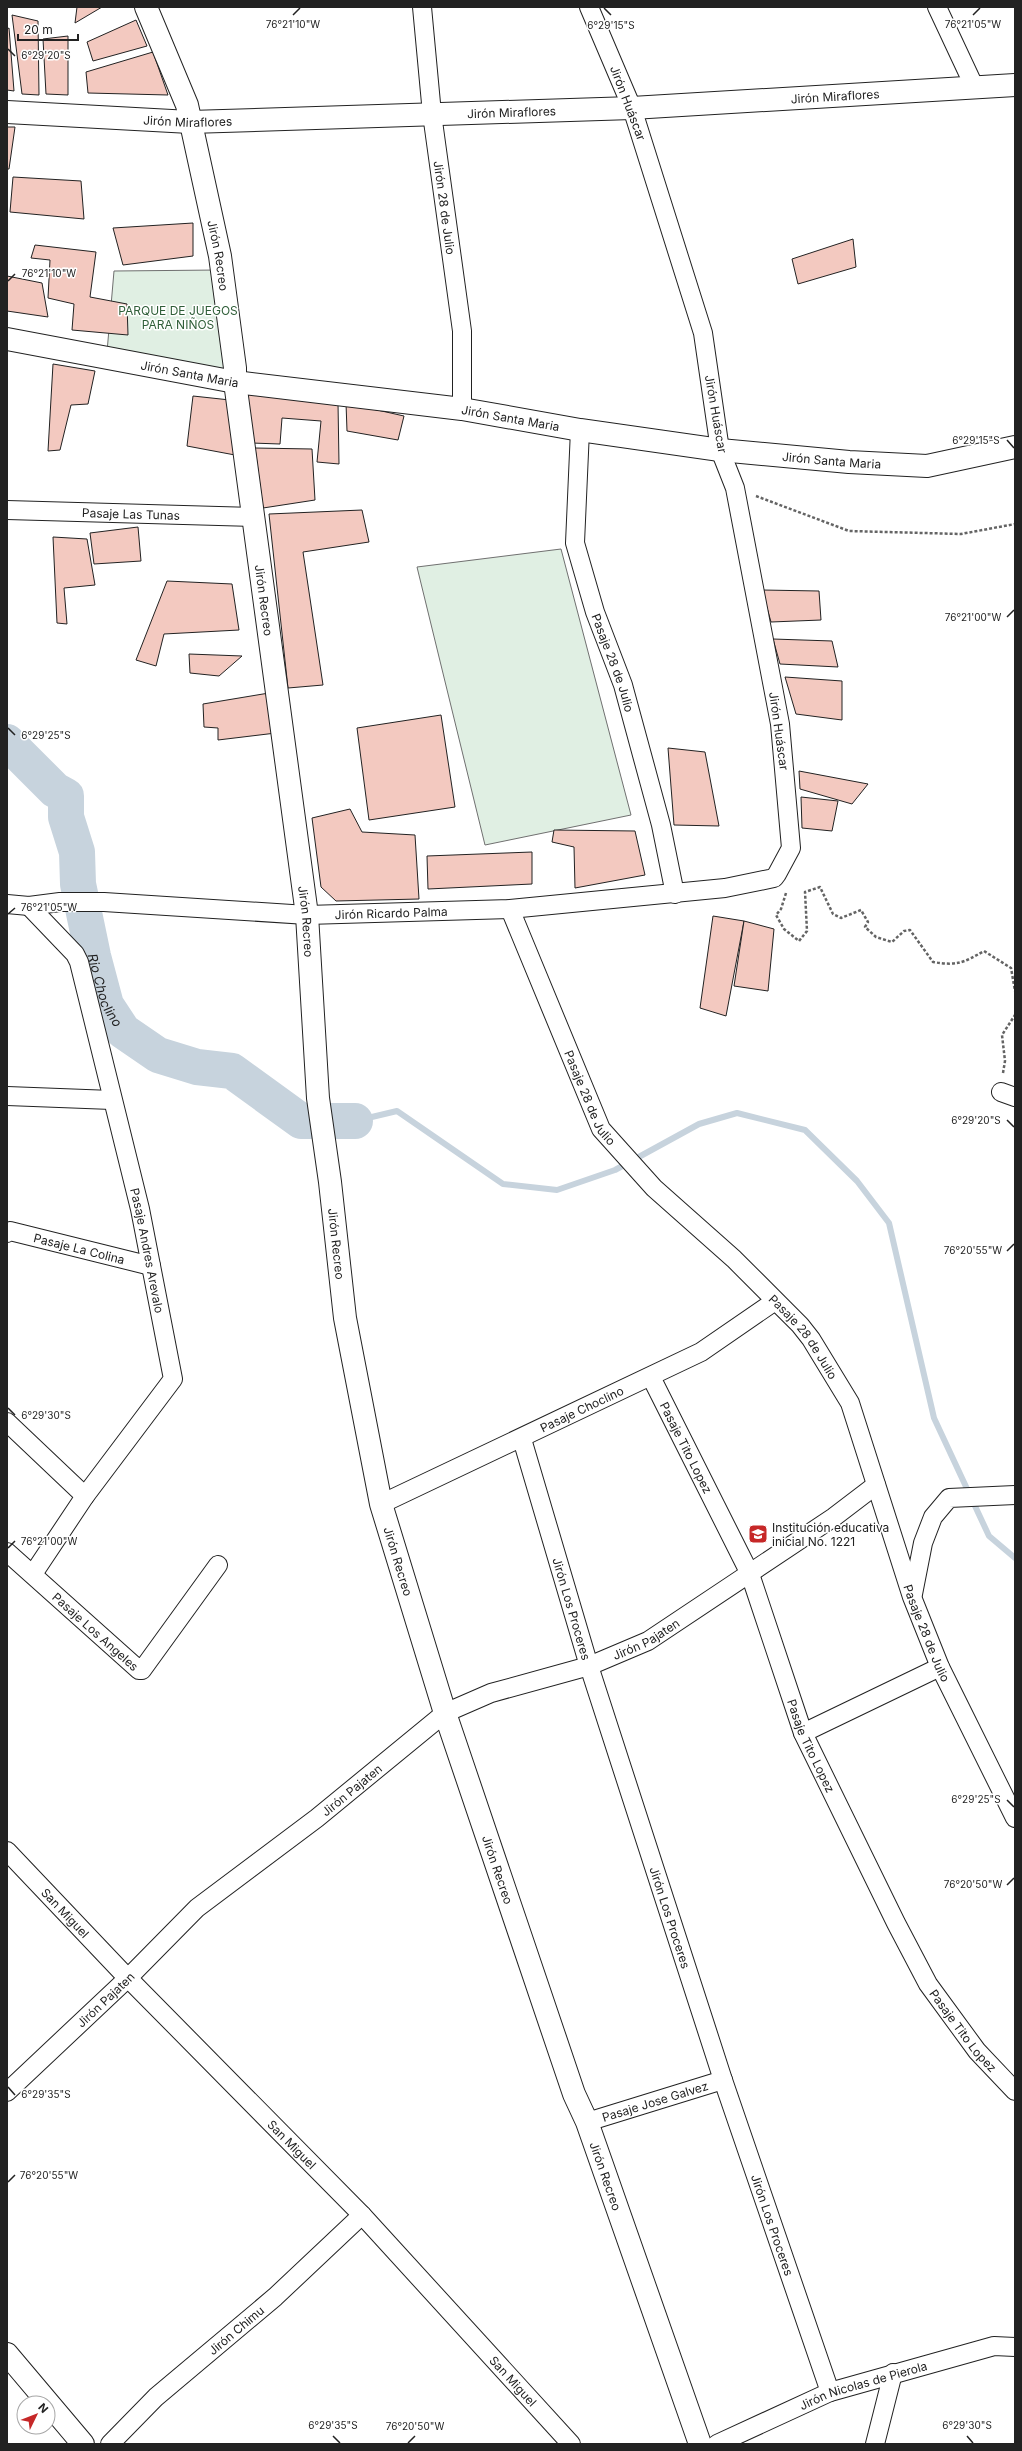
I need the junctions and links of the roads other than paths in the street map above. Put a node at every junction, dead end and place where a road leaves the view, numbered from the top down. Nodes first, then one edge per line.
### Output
1 (146, 7) edge
2 (422, 7) edge
3 (589, 7) edge
4 (936, 7) edge
5 (1015, 85) edge
6 (974, 86) junction
7 (632, 108) junction
8 (7, 112) edge
9 (432, 114) junction
10 (190, 122) junction
11 (7, 339) edge
12 (235, 382) junction
13 (462, 409) junction
14 (580, 430) junction
15 (1015, 447) edge
16 (720, 450) junction
17 (7, 510) edge
18 (254, 516) junction
19 (774, 878) joint
20 (675, 894) junction
21 (7, 904) edge
22 (29, 906) junction
23 (510, 910) junction
24 (306, 915) junction
25 (7, 1096) edge
26 (112, 1100) junction
27 (7, 1233) edge
28 (151, 1266) junction
29 (775, 1301) junction
30 (651, 1377) junction
31 (7, 1422) edge
32 (522, 1439) junction
33 (876, 1485) junction
34 (1014, 1495) edge
35 (85, 1496) junction
36 (381, 1504) junction
37 (7, 1552) edge
38 (218, 1565) dead end
39 (33, 1574) junction
40 (750, 1574) junction
41 (912, 1597) junction
42 (588, 1666) junction
43 (940, 1667) junction
44 (445, 1713) junction
45 (803, 1732) junction
46 (1015, 1818) edge
47 (7, 1851) edge
48 (128, 1978) junction
49 (723, 2080) junction
50 (1015, 2091) edge
51 (7, 2092) edge
52 (587, 2122) junction
53 (362, 2215) junction
54 (1015, 2347) edge
55 (7, 2354) edge
56 (893, 2373) junction
57 (830, 2392) junction
58 (83, 2444) edge
59 (110, 2444) edge
60 (571, 2444) edge
61 (700, 2444) edge
62 (717, 2444) edge
63 (875, 2444) edge

1 - 10 main road, Jirón Recreo
2 - 9 street, Jirón 28 de Julio
3 - 7 street, Jirón Huáscar
4 - 6 street
5 - 6 main road, Jirón Miraflores
6 - 7 main road, Jirón Miraflores
7 - 9 main road, Jirón Miraflores
7 - 16 street, Jirón Huáscar
8 - 10 main road, Jirón Miraflores
9 - 10 main road, Jirón Miraflores
9 - 13 street, Jirón 28 de Julio
10 - 12 main road, Jirón Recreo
11 - 12 main road, Jirón Santa Maria
12 - 13 main road, Jirón Santa Maria
12 - 18 main road, Jirón Recreo
13 - 14 main road, Jirón Santa Maria
14 - 16 main road, Jirón Santa Maria
14 - 20 street, Pasaje 28 de Julio
15 - 16 main road, Jirón Santa Maria
16 - 19 street, Jirón Huáscar
17 - 18 street, Pasaje Las Tunas
18 - 24 main road, Jirón Recreo
19 - 20 street, Jirón Ricardo Palma
20 - 23 street, Jirón Ricardo Palma
21 - 22 street, Jirón Ricardo Palma
22 - 24 street, Jirón Ricardo Palma
22 - 26 street, Pasaje Andres Arevalo
23 - 24 street, Jirón Ricardo Palma
23 - 29 street, Pasaje 28 de Julio
24 - 36 main road, Jirón Recreo
25 - 26 street
26 - 28 street, Pasaje Andres Arevalo
27 - 28 street, Pasaje La Colina
28 - 35 street, Pasaje Andres Arevalo
29 - 30 street, Pasaje Choclino
29 - 33 street, Pasaje 28 de Julio
30 - 32 street, Pasaje Choclino
30 - 40 street, Pasaje Tito Lopez
31 - 35 street
32 - 36 street, Pasaje Choclino
32 - 42 street, Jirón Los Proceres
33 - 40 street, Jirón Pajaten
33 - 41 street, Pasaje 28 de Julio
34 - 41 street
35 - 39 street, Pasaje Andres Arevalo
36 - 44 main road, Jirón Recreo
37 - 39 street, Pasaje Los Angeles
38 - 39 street, Pasaje Los Angeles
40 - 42 street, Jirón Pajaten
40 - 45 street, Pasaje Tito Lopez
41 - 43 street, Pasaje 28 de Julio
42 - 44 street, Jirón Pajaten
42 - 49 street, Jirón Los Proceres
43 - 45 street
43 - 46 street, Pasaje 28 de Julio
44 - 48 street, Jirón Pajaten
44 - 52 main road, Jirón Recreo
45 - 50 street, Pasaje Tito Lopez
47 - 48 street, San Miguel
48 - 51 street, Jirón Pajaten
48 - 53 street, San Miguel
49 - 52 street, Pasaje Jose Galvez
49 - 57 street, Jirón Los Proceres
52 - 61 main road, Jirón Recreo
53 - 59 street, Jirón Chimu
53 - 60 street, San Miguel
54 - 56 street, Jirón Nicolas de Pierola
55 - 58 main road
56 - 57 street, Jirón Nicolas de Pierola
56 - 63 street
57 - 62 street, Jirón Nicolas de Pierola

